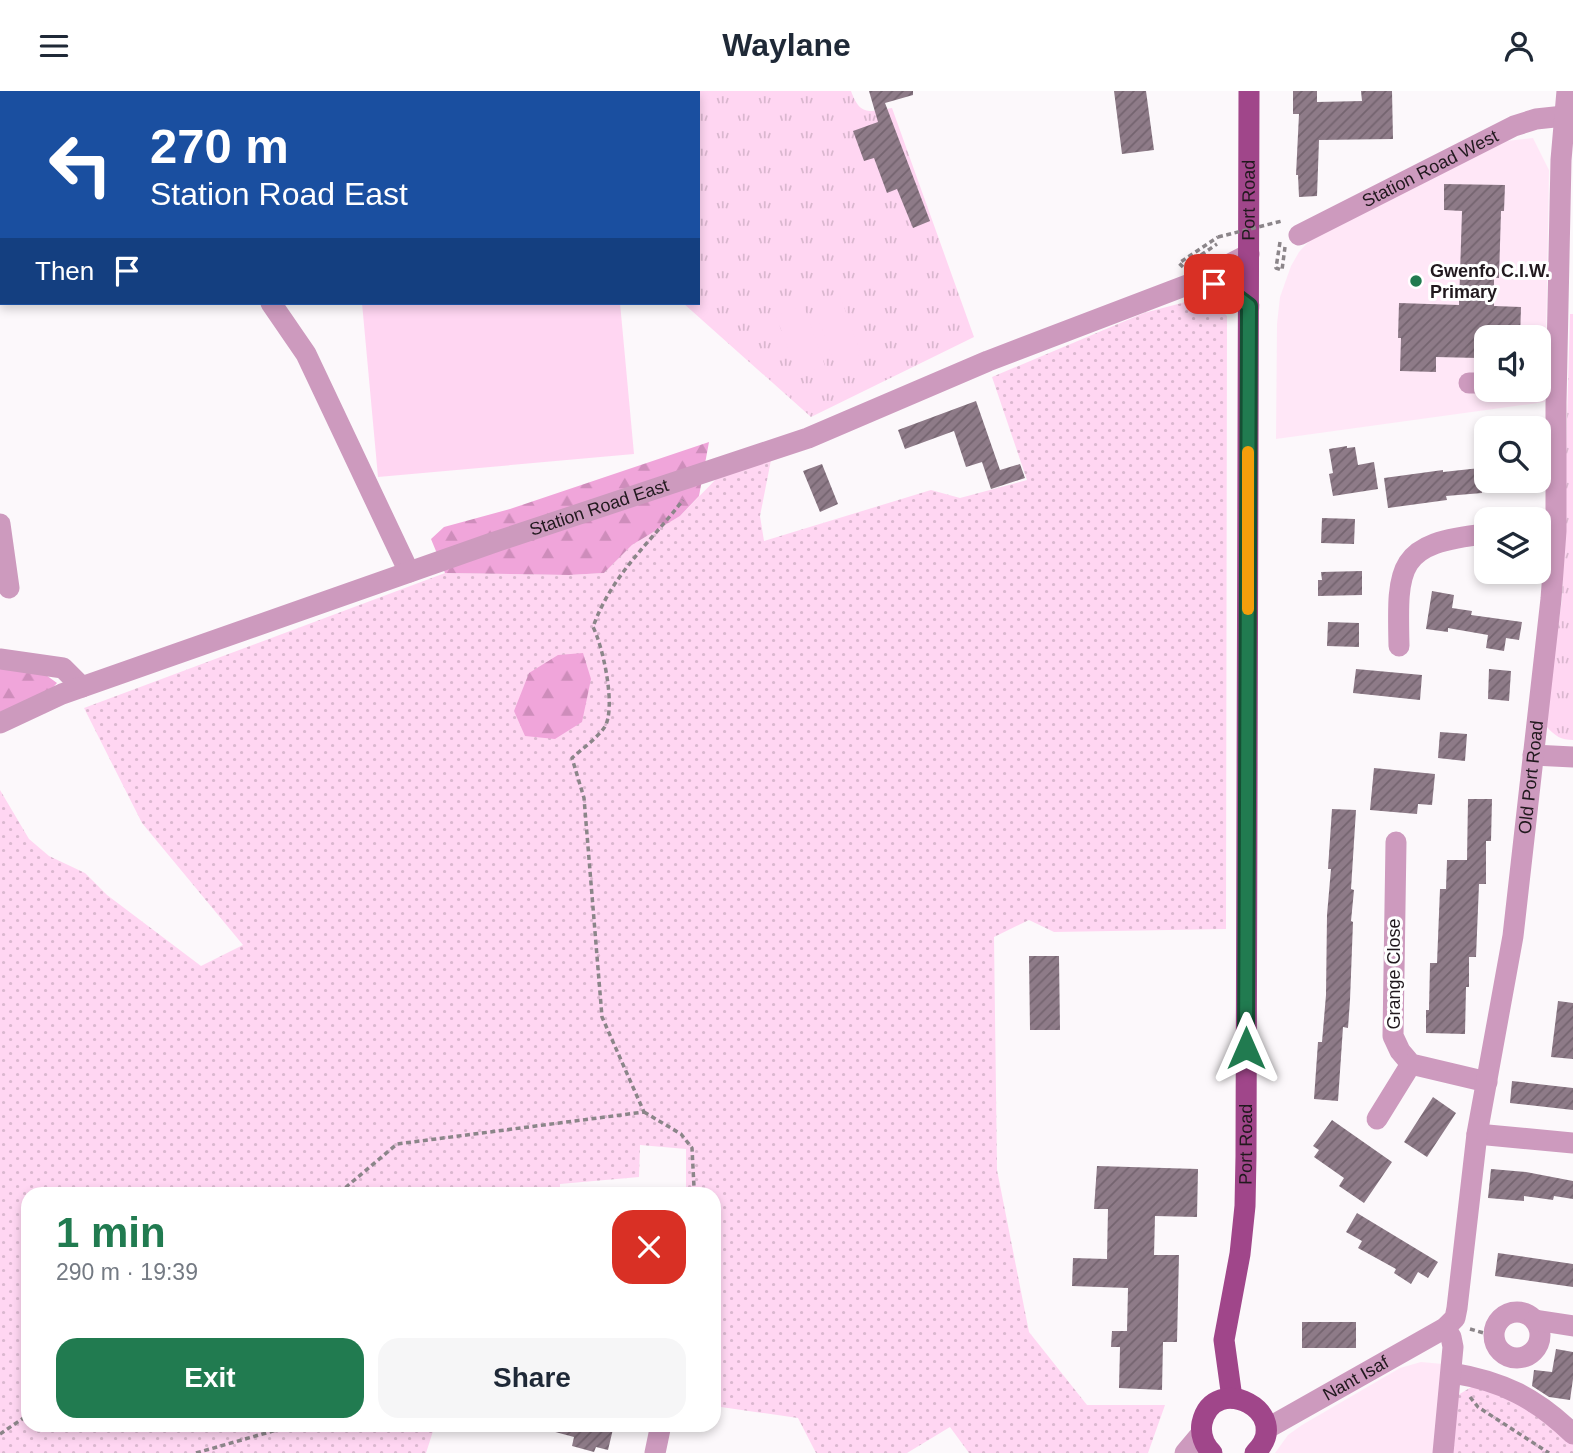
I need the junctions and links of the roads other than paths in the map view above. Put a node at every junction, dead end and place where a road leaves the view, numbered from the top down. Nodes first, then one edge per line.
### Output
1 (1250, 91) edge
2 (1567, 91) edge
3 (1564, 116) junction
4 (1299, 235) dead end
5 (1249, 254) junction
6 (1195, 282) junction
7 (272, 305) edge
8 (1249, 306) junction
9 (1550, 325) edge
10 (1547, 402) edge
11 (1547, 507) edge
12 (0, 524) edge
13 (1474, 535) edge
14 (409, 572) junction
15 (1550, 584) edge
16 (9, 588) dead end
17 (1399, 646) dead end
18 (0, 659) edge
19 (82, 687) junction
20 (0, 723) edge
21 (1533, 755) junction
22 (1573, 757) edge
23 (1396, 842) dead end
24 (1411, 1065) junction
25 (1487, 1082) junction
26 (1377, 1118) dead end
27 (1478, 1134) junction
28 (1573, 1143) edge
29 (1535, 1320) junction
30 (1573, 1326) edge
31 (1455, 1328) junction
32 (1452, 1373) junction
33 (1232, 1398) junction
34 (1266, 1429) junction
35 (660, 1432) edge
36 (1573, 1434) edge
37 (1207, 1444) edge
38 (656, 1453) edge
39 (1185, 1453) edge
40 (1255, 1453) edge
41 (1443, 1453) edge

1 - 5 main road, Port Road
2 - 3 street, Old Port Road
3 - 4 street, Station Road West
3 - 9 street, Old Port Road
5 - 6 street, Station Road East
5 - 8 main road, Port Road
6 - 8 street
6 - 14 street, Station Road East
7 - 14 street
8 - 33 main road, Port Road
10 - 11 street, Old Port Road
12 - 16 street
13 - 17 street
14 - 19 street, Station Road East
15 - 21 street, Old Port Road
18 - 19 street
19 - 20 street, Station Road East
21 - 22 street
21 - 25 street, Old Port Road
23 - 24 street, Grange Close
24 - 25 street
24 - 26 street
25 - 27 street, Old Port Road
27 - 28 street
27 - 31 street, Old Port Road
29 - 29 street
29 - 30 street
31 - 32 street
31 - 34 street, Nant Isaf
32 - 36 street
32 - 41 street
33 - 34 main road
33 - 37 main road
34 - 40 main road
35 - 38 street
37 - 39 street

